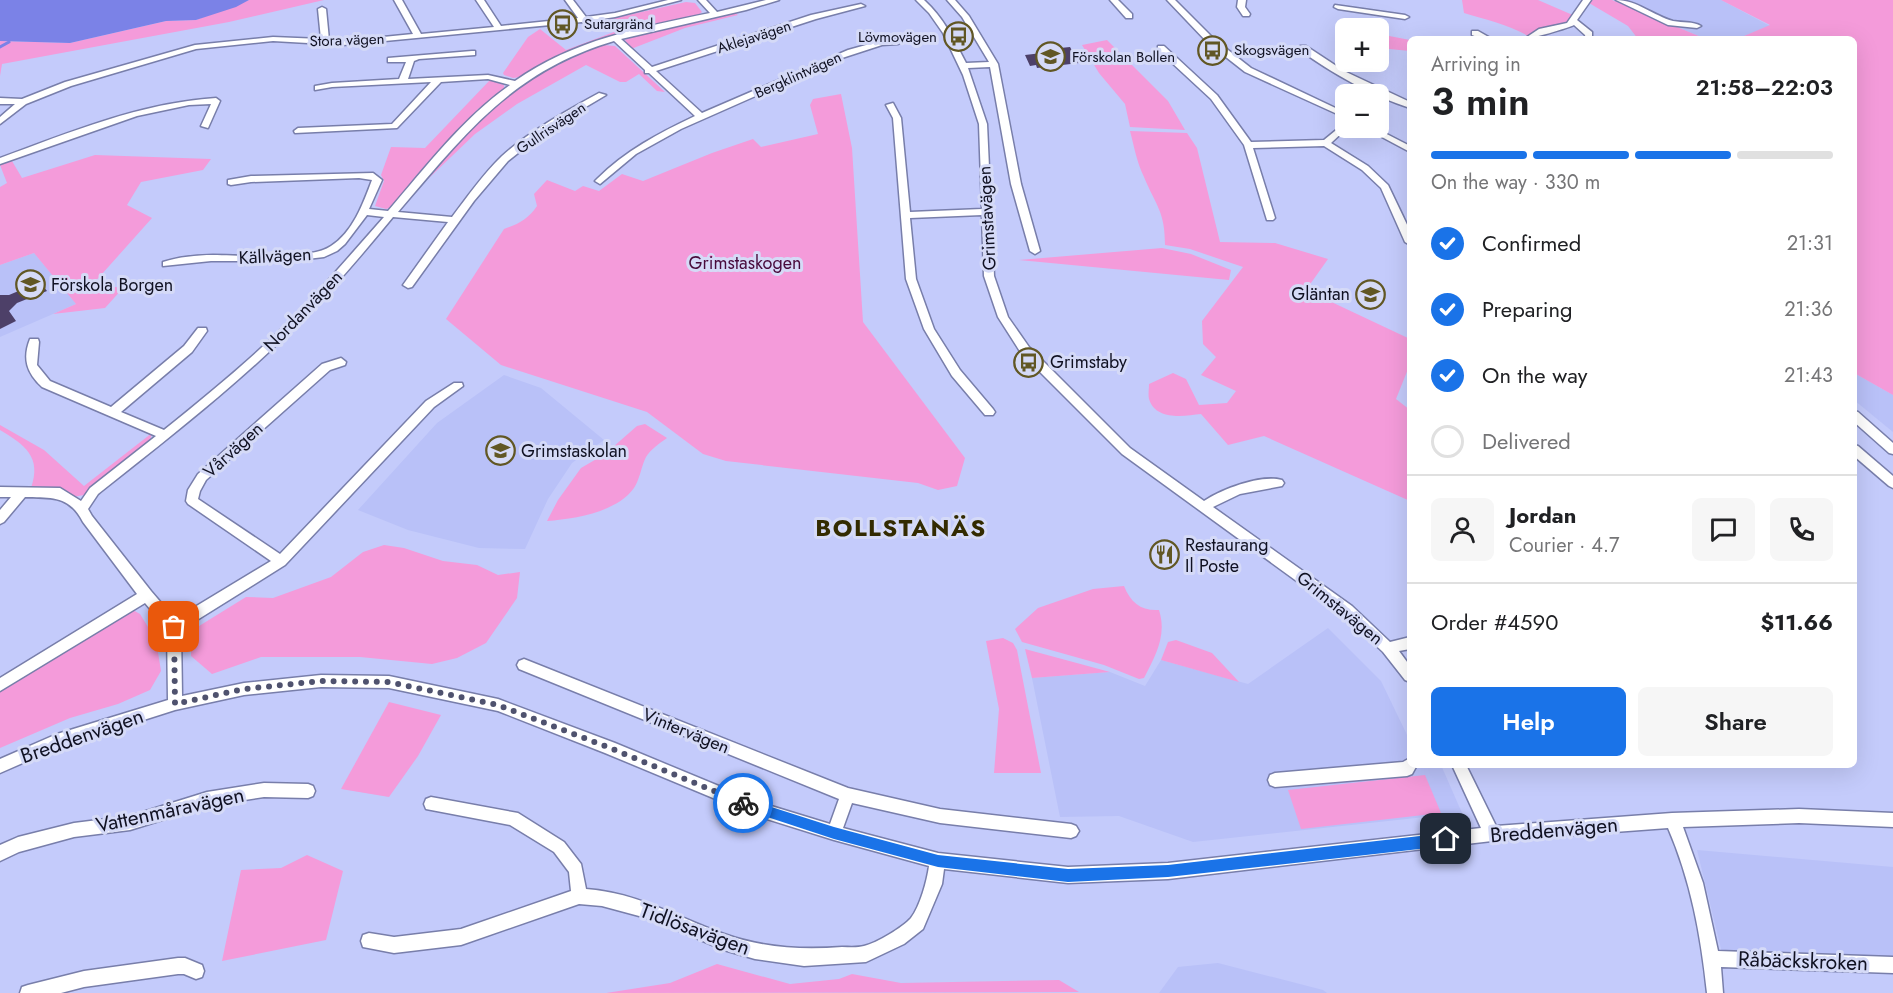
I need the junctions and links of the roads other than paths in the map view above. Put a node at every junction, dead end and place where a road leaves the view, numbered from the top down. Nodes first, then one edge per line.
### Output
1 (398, 0) edge
2 (480, 0) edge
3 (569, 0) edge
4 (677, 0) edge
5 (702, 0) edge
6 (776, 0) edge
7 (921, 0) edge
8 (951, 0) edge
9 (1114, 0) edge
10 (1172, 0) edge
11 (1242, 0) edge
12 (1587, 0) edge
13 (1620, 0) edge
14 (662, 2) edge
15 (861, 6) dead end
16 (1339, 7) edge
17 (322, 9) dead end
18 (715, 14) junction
19 (1246, 14) dead end
20 (1129, 16) dead end
21 (1405, 17) dead end
22 (585, 21) junction
23 (1575, 21) junction
24 (1697, 26) dead end
25 (499, 29) junction
26 (1475, 33) dead end
27 (418, 36) junction
28 (1482, 36) edge
29 (1533, 36) edge
30 (1589, 36) edge
31 (614, 37) junction
32 (898, 42) dead end
33 (325, 43) junction
34 (1161, 48) dead end
35 (1303, 48) dead end
36 (472, 53) dead end
37 (391, 60) dead end
38 (411, 60) junction
39 (994, 64) junction
40 (963, 66) junction
41 (648, 71) junction
42 (439, 79) junction
43 (403, 80) junction
44 (515, 84) junction
45 (318, 88) dead end
46 (602, 95) dead end
47 (0, 101) edge
48 (23, 102) junction
49 (1407, 104) edge
50 (890, 105) dead end
51 (1335, 111) edge
52 (702, 118) junction
53 (0, 121) edge
54 (205, 126) dead end
55 (298, 131) dead end
56 (1335, 134) edge
57 (1389, 137) edge
58 (1326, 143) junction
59 (1248, 145) junction
60 (1407, 145) edge
61 (0, 161) edge
62 (600, 181) dead end
63 (231, 182) dead end
64 (365, 212) junction
65 (985, 212) junction
66 (391, 214) junction
67 (906, 214) junction
68 (1270, 218) dead end
69 (456, 220) junction
70 (1407, 235) edge
71 (1035, 251) dead end
72 (166, 264) dead end
73 (408, 285) dead end
74 (202, 331) dead end
75 (34, 342) dead end
76 (341, 362) dead end
77 (458, 386) dead end
78 (989, 412) dead end
79 (112, 413) junction
80 (1857, 418) edge
81 (165, 435) junction
82 (1893, 450) edge
83 (1857, 452) edge
84 (1278, 483) dead end
85 (1893, 483) edge
86 (0, 492) edge
87 (21, 493) junction
88 (82, 508) junction
89 (1203, 508) junction
90 (0, 519) edge
91 (281, 561) junction
92 (146, 595) junction
93 (174, 627) junction
94 (1407, 644) edge
95 (1388, 648) junction
96 (524, 665) dead end
97 (1407, 672) edge
98 (0, 685) edge
99 (175, 704) junction
100 (0, 766) edge
101 (1408, 768) edge
102 (1460, 768) edge
103 (1275, 780) dead end
104 (308, 791) dead end
105 (848, 795) junction
106 (431, 804) dead end
107 (1672, 820) junction
108 (1893, 820) edge
109 (1071, 831) dead end
110 (834, 833) junction
111 (1492, 834) junction
112 (0, 853) edge
113 (938, 861) junction
114 (579, 896) junction
115 (369, 941) dead end
116 (1712, 959) junction
117 (1893, 965) edge
118 (196, 971) dead end
119 (28, 993) edge
120 (1715, 993) edge

1 - 27 street
2 - 25 street
3 - 22 street
4 - 14 street, Stora vägen
5 - 18 street
6 - 18 street
7 - 40 street, Grimstavägen
8 - 39 street
9 - 20 street
10 - 51 street
11 - 19 street
12 - 23 street
13 - 24 street
14 - 22 street, Stora vägen
15 - 41 street, Aklejavägen
16 - 21 street
17 - 33 street
18 - 31 street, Nordanvägen
22 - 25 street, Stora vägen
23 - 29 street
23 - 30 street
25 - 27 street, Stora vägen
26 - 28 street
27 - 33 street, Stora vägen
31 - 41 street
31 - 44 street, Nordanvägen
32 - 52 street, Bergklintvägen
33 - 48 street, Stora vägen
34 - 59 street
35 - 49 street
36 - 38 street
37 - 38 street
38 - 43 street
39 - 40 street
39 - 71 street
40 - 65 street, Grimstavägen
41 - 52 street
42 - 43 street
42 - 44 street
42 - 55 street
43 - 45 street
44 - 66 street, Nordanvägen
46 - 69 street, Gullrisvägen
47 - 48 street, Stora vägen
48 - 53 street, Stora vägen
50 - 67 street
52 - 62 street, Bergklintvägen
54 - 61 street
56 - 58 street
57 - 60 street
58 - 59 street
58 - 70 street
59 - 68 street
63 - 64 street, Källvägen
64 - 66 street
64 - 72 street, Källvägen
65 - 67 street
65 - 89 street, Grimstavägen
66 - 69 street
66 - 81 street, Nordanvägen
67 - 78 street
69 - 73 street, Gullrisvägen
74 - 79 street
75 - 79 street
76 - 91 street, Vårvägen
77 - 91 street
79 - 81 street
80 - 82 street
81 - 88 street, Nordanvägen
83 - 85 street
84 - 89 street
86 - 87 street
87 - 88 street
87 - 90 street
88 - 92 street
89 - 95 street, Grimstavägen
91 - 93 street
92 - 93 street
92 - 98 street
93 - 99 street
94 - 95 street
95 - 97 street, Grimstavägen
96 - 105 street, Vintervägen
99 - 100 street, Breddenvägen
99 - 110 street, Breddenvägen
101 - 103 street
102 - 111 street
104 - 112 street, Vattenmåravägen
105 - 109 street, Vintervägen
105 - 110 street
106 - 114 street
107 - 108 street, Breddenvägen
107 - 111 street, Breddenvägen
107 - 116 street
110 - 113 street, Breddenvägen
111 - 113 street, Breddenvägen
113 - 114 street, Tidlösavägen
114 - 115 street, Tidlösavägen
116 - 117 street, Råbäckskroken
116 - 120 street
118 - 119 street

